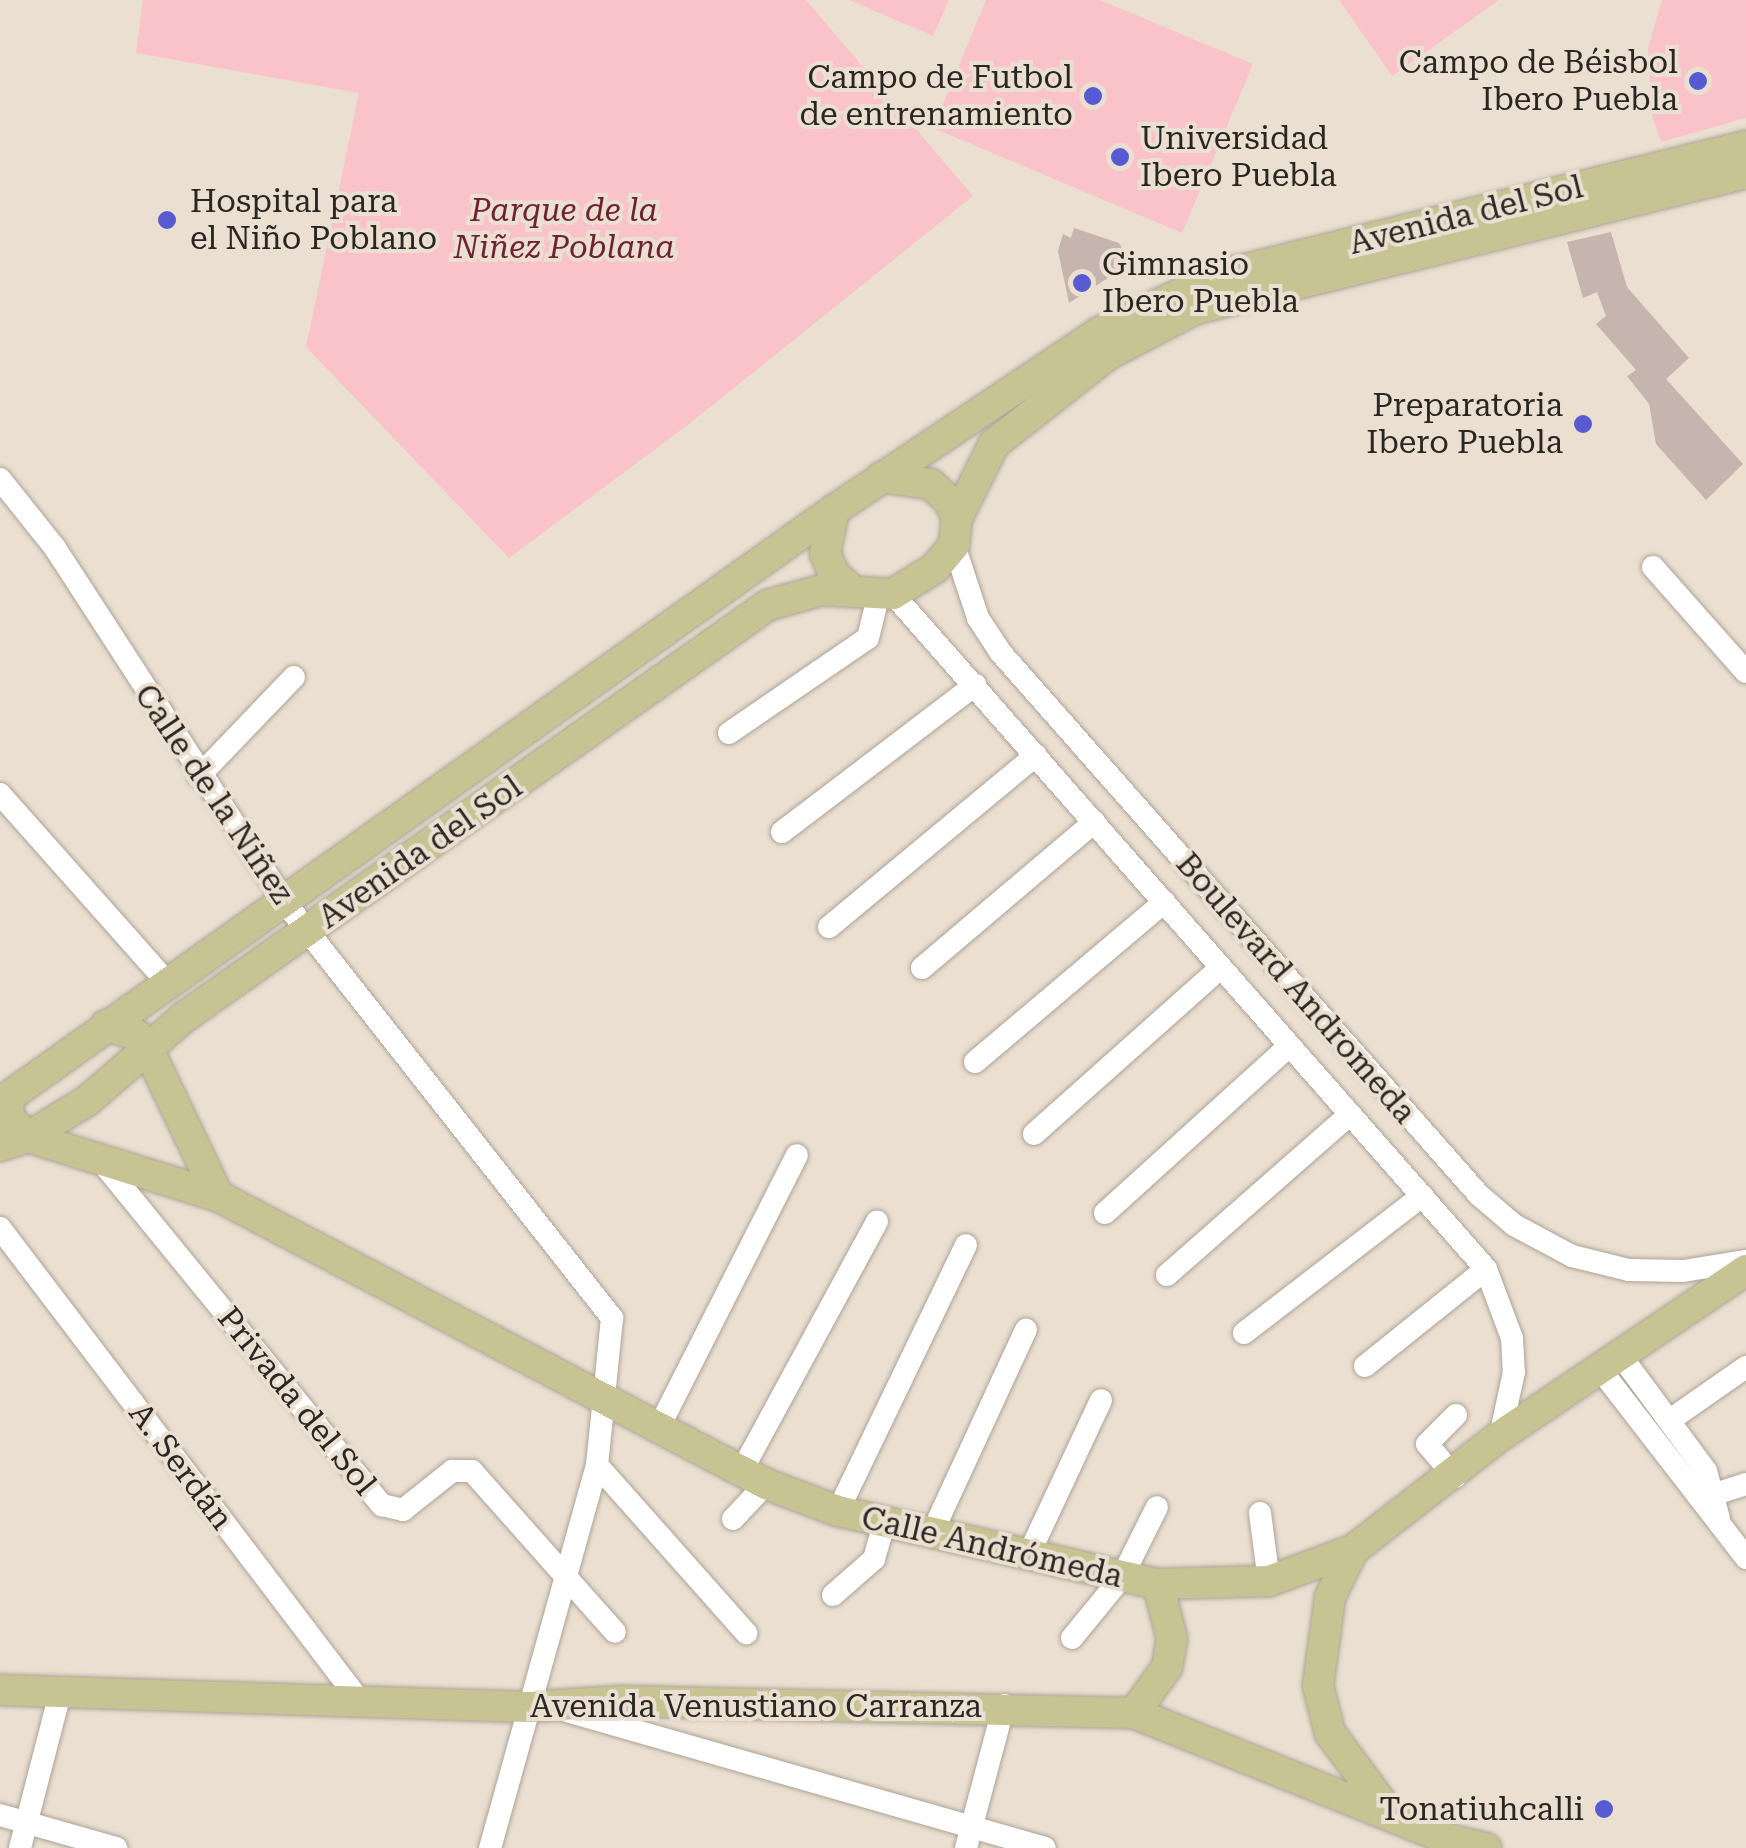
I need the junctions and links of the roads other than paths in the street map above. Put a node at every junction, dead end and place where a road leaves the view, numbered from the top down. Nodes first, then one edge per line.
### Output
1 (1746, 146) edge
2 (1746, 173) edge
3 (882, 478) junction
4 (0, 479) edge
5 (834, 510) junction
6 (955, 531) junction
7 (1654, 567) dead end
8 (875, 594) junction
9 (1746, 672) edge
10 (294, 677) dead end
11 (975, 686) junction
12 (729, 733) dead end
13 (1036, 755) junction
14 (199, 776) junction
15 (0, 794) edge
16 (1094, 822) junction
17 (782, 832) dead end
18 (1164, 902) junction
19 (287, 905) junction
20 (829, 927) dead end
21 (308, 932) junction
22 (922, 968) dead end
23 (1219, 969) junction
24 (168, 983) junction
25 (106, 1024) junction
26 (1288, 1047) junction
27 (148, 1049) junction
28 (975, 1062) dead end
29 (4, 1100) edge
30 (1348, 1116) junction
31 (1034, 1134) dead end
32 (14, 1141) edge
33 (94, 1153) junction
34 (797, 1155) dead end
35 (218, 1196) junction
36 (1422, 1196) junction
37 (1106, 1214) dead end
38 (877, 1222) dead end
39 (0, 1228) edge
40 (966, 1244) dead end
41 (1746, 1261) edge
42 (1486, 1269) junction
43 (1746, 1270) edge
44 (1166, 1275) dead end
45 (1026, 1330) dead end
46 (1244, 1333) dead end
47 (1611, 1362) junction
48 (1366, 1366) dead end
49 (1746, 1366) edge
50 (607, 1400) junction
51 (1100, 1400) dead end
52 (1456, 1415) dead end
53 (1670, 1420) junction
54 (658, 1428) junction
55 (1500, 1436) junction
56 (596, 1465) junction
57 (1455, 1476) junction
58 (754, 1478) junction
59 (1746, 1484) edge
60 (1707, 1496) junction
61 (1157, 1507) dead end
62 (838, 1511) junction
63 (1260, 1513) dead end
64 (733, 1519) dead end
65 (884, 1523) junction
66 (932, 1533) junction
67 (1353, 1550) junction
68 (1028, 1556) junction
69 (1746, 1558) edge
70 (566, 1575) junction
71 (1122, 1577) junction
72 (1270, 1581) junction
73 (1158, 1584) junction
74 (833, 1595) dead end
75 (615, 1632) dead end
76 (746, 1633) dead end
77 (1072, 1638) dead end
78 (61, 1689) junction
79 (0, 1690) edge
80 (362, 1704) junction
81 (1004, 1705) junction
82 (540, 1707) junction
83 (1134, 1713) junction
84 (1391, 1814) junction
85 (0, 1815) edge
86 (27, 1823) junction
87 (969, 1838) edge
88 (1445, 1844) edge
89 (20, 1848) edge
90 (116, 1848) edge
91 (490, 1848) edge
92 (1045, 1848) edge
93 (1486, 1848) edge

1 - 3 main road, Avenida del Sol
2 - 6 main road, Avenida del Sol
3 - 5 main road
3 - 6 main road
4 - 14 street, Calle de la Niñez
5 - 8 main road
5 - 19 main road, Avenida del Sol
6 - 8 main road
6 - 41 street, Boulevard Andromeda
7 - 9 street
8 - 11 street, Boulevard Andromeda
8 - 12 street
8 - 21 main road, Avenida del Sol
10 - 14 street
11 - 13 street, Boulevard Andromeda
11 - 17 street
13 - 16 street, Boulevard Andromeda
13 - 20 street
14 - 19 street, Calle de la Niñez
15 - 24 street
16 - 18 street, Boulevard Andromeda
16 - 22 street
18 - 23 street, Boulevard Andromeda
18 - 28 street
19 - 21 street, Calle de la Niñez
19 - 24 main road, Avenida del Sol
21 - 27 main road, Avenida del Sol
21 - 50 street, Calle de la Niñez
23 - 26 street, Boulevard Andromeda
23 - 31 street
24 - 25 main road, Avenida del Sol
25 - 27 main road
25 - 29 main road, Avenida del Sol
26 - 30 street, Boulevard Andromeda
26 - 37 street
27 - 32 main road, Avenida del Sol
27 - 35 main road
29 - 32 main road
30 - 36 street, Boulevard Andromeda
30 - 44 street
32 - 33 main road, Calle Andrómeda
33 - 35 main road, Calle Andrómeda
33 - 70 street, Privada del Sol
34 - 54 street
35 - 50 main road, Calle Andrómeda
36 - 42 street, Boulevard Andromeda
36 - 46 street
38 - 58 street
39 - 80 street, A. Serdán
40 - 62 street
42 - 48 street
42 - 55 street, Boulevard Andromeda
43 - 47 main road, Calle Andrómeda
45 - 66 street
47 - 53 street
47 - 55 main road, Calle Andrómeda
47 - 60 street
49 - 53 street
50 - 54 main road, Calle Andrómeda
50 - 56 street, Calle de la Niñez
51 - 68 street
52 - 57 street
53 - 60 street
54 - 58 main road, Calle Andrómeda
55 - 57 main road, Calle Andrómeda
56 - 70 street, Calle de la Niñez
56 - 76 street
57 - 67 main road, Calle Andrómeda
58 - 62 main road, Calle Andrómeda
58 - 64 street
59 - 60 street
60 - 69 street
61 - 71 street
62 - 65 main road, Calle Andrómeda
63 - 72 street
65 - 66 main road, Calle Andrómeda
65 - 74 street
66 - 68 main road, Calle Andrómeda
67 - 72 main road, Calle Andrómeda
67 - 84 main road
68 - 71 main road, Calle Andrómeda
70 - 75 street
70 - 82 street, Calle de la Niñez
71 - 73 main road, Calle Andrómeda
71 - 77 street
72 - 73 main road, Calle Andrómeda
73 - 83 main road
78 - 79 main road, Avenida Venustiano Carranza
78 - 80 main road, Avenida Venustiano Carranza
78 - 86 street
80 - 82 main road, Avenida Venustiano Carranza
81 - 82 main road, Avenida Venustiano Carranza
81 - 83 main road, Avenida Venustiano Carranza
81 - 87 street
82 - 87 street
82 - 91 street, Calle de la Niñez
83 - 84 main road, Avenida Venustiano Carranza
84 - 88 main road, Avenida Venustiano Carranza
85 - 86 street
86 - 89 street
86 - 90 street
87 - 92 street
88 - 93 main road, Avenida Venustiano Carranza

